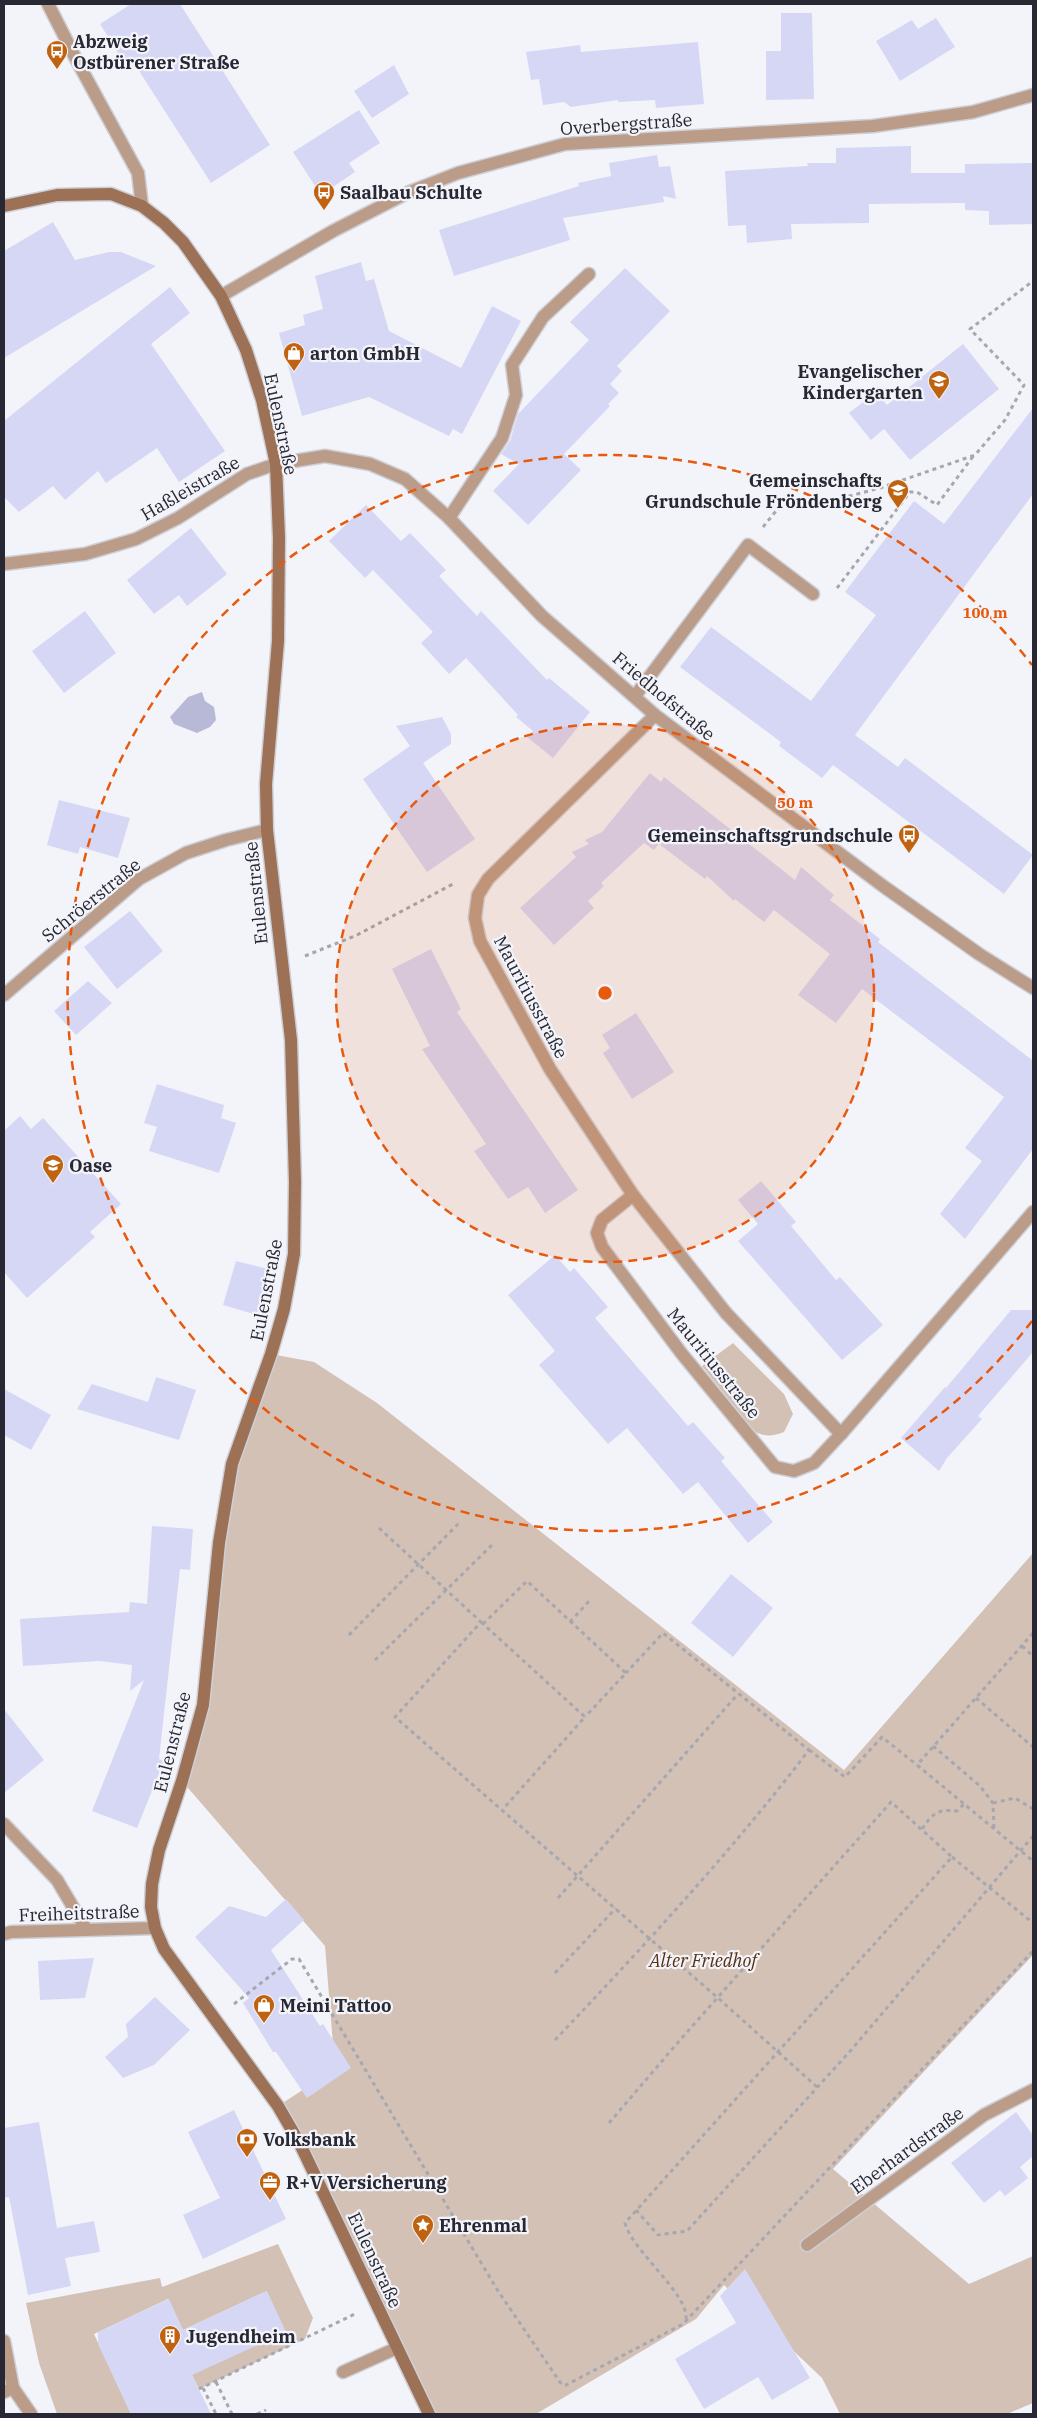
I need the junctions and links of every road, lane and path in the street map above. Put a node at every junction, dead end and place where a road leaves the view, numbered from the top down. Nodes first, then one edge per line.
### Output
1 (48, 4) edge
2 (1033, 95) edge
3 (4, 206) edge
4 (142, 206) junction
5 (590, 274) dead end
6 (1033, 281) edge
7 (221, 296) junction
8 (975, 454) junction
9 (276, 464) junction
10 (450, 518) junction
11 (748, 545) junction
12 (4, 564) edge
13 (835, 590) dead end
14 (813, 594) dead end
15 (635, 696) junction
16 (655, 715) junction
17 (267, 830) junction
18 (488, 879) junction
19 (282, 965) junction
20 (1033, 988) edge
21 (4, 994) edge
22 (633, 1195) junction
23 (1033, 1212) edge
24 (841, 1434) junction
25 (459, 1523) dead end
26 (379, 1528) dead end
27 (494, 1543) dead end
28 (419, 1565) junction
29 (446, 1590) junction
30 (590, 1600) dead end
31 (570, 1622) junction
32 (482, 1623) junction
33 (1033, 1633) edge
34 (349, 1636) dead end
35 (1022, 1646) junction
36 (1033, 1656) edge
37 (375, 1660) dead end
38 (626, 1673) junction
39 (738, 1694) junction
40 (976, 1698) junction
41 (585, 1717) junction
42 (933, 1746) junction
43 (1033, 1747) edge
44 (809, 1750) junction
45 (917, 1765) junction
46 (993, 1803) junction
47 (964, 1804) junction
48 (503, 1809) junction
49 (1033, 1809) edge
50 (4, 1824) edge
51 (922, 1829) junction
52 (994, 1830) junction
53 (1033, 1836) edge
54 (1020, 1851) junction
55 (952, 1857) junction
56 (1033, 1861) edge
57 (577, 1874) junction
58 (989, 1886) junction
59 (558, 1898) dead end
60 (616, 1908) junction
61 (1033, 1923) edge
62 (155, 1928) junction
63 (86, 1929) junction
64 (4, 1934) edge
65 (651, 1938) junction
66 (1033, 1951) edge
67 (555, 1973) dead end
68 (718, 1998) junction
69 (216, 2018) junction
70 (555, 2040) dead end
71 (778, 2052) junction
72 (817, 2087) junction
73 (1033, 2090) edge
74 (609, 2123) dead end
75 (636, 2210) junction
76 (807, 2245) dead end
77 (376, 2304) junction
78 (683, 2324) junction
79 (4, 2341) edge
80 (397, 2348) junction
81 (343, 2372) dead end
82 (216, 2382) junction
83 (8, 2390) edge
84 (266, 2410) dead end
85 (31, 2414) edge
86 (216, 2414) edge
87 (232, 2414) edge
88 (257, 2414) edge
89 (429, 2414) edge

1 - 4 street
2 - 7 street, Overbergstraße
3 - 4 main road, Eulenstraße
4 - 7 main road, Eulenstraße
5 - 10 street
6 - 8 path
7 - 9 main road, Eulenstraße
8 - 11 path
8 - 13 path
9 - 10 street, Friedhofstraße
9 - 12 street, Haßleistraße
9 - 17 main road, Eulenstraße
10 - 15 street, Friedhofstraße
11 - 14 street
11 - 15 street
15 - 16 street, Friedhofstraße
16 - 18 street, Mauritiusstraße
16 - 20 street, Friedhofstraße
17 - 19 main road, Eulenstraße
17 - 21 street, Schröerstraße
18 - 19 path
18 - 22 street, Mauritiusstraße
19 - 62 main road, Eulenstraße
22 - 24 street, Mauritiusstraße
22 - 24 street, Mauritiusstraße
23 - 24 street, Mauritiusstraße
25 - 28 path
26 - 28 path
27 - 29 path
28 - 29 path
28 - 34 path
29 - 32 path
29 - 37 path
30 - 31 path
31 - 32 path
31 - 38 path
32 - 41 path
32 - 48 path
33 - 35 path
35 - 36 path
35 - 40 path
38 - 39 path
38 - 41 path
39 - 44 path
39 - 57 path
40 - 42 path
40 - 43 path
41 - 48 path
42 - 45 path
42 - 46 path
44 - 45 path
44 - 65 path
45 - 47 path
46 - 49 path
46 - 52 path
47 - 51 path
47 - 52 path
48 - 57 path
50 - 63 street
51 - 55 path
51 - 68 path
52 - 54 path
53 - 54 path
54 - 56 path
54 - 58 path
55 - 58 path
55 - 71 path
57 - 59 path
57 - 60 path
58 - 61 path
58 - 72 path
60 - 65 path
60 - 67 path
62 - 63 street, Freiheitstraße
62 - 69 main road, Eulenstraße
63 - 64 street, Freiheitstraße
65 - 68 path
65 - 70 path
66 - 78 path
68 - 71 path
68 - 74 path
69 - 77 main road, Eulenstraße
69 - 78 path
71 - 72 path
71 - 75 path
72 - 75 path
73 - 76 street, Eberhardstraße
75 - 78 path
77 - 80 main road, Eulenstraße
77 - 82 path
79 - 83 street
80 - 81 street
80 - 89 main road, Eulenstraße
82 - 86 path
82 - 87 path
83 - 85 street
84 - 88 path

